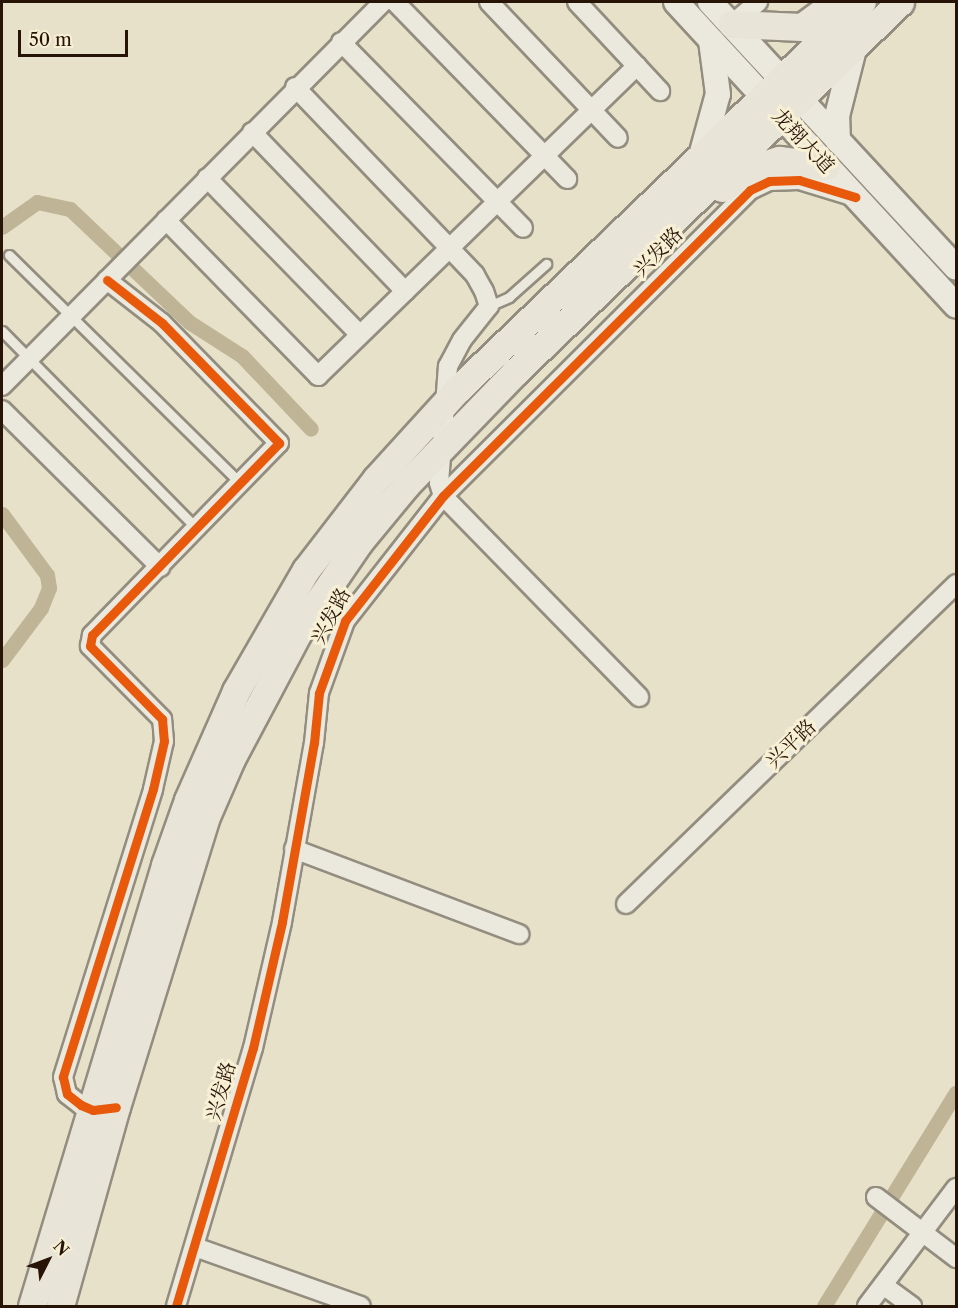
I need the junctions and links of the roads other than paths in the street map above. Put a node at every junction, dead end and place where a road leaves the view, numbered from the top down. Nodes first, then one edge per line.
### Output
1 (383, 2) edge
2 (395, 2) edge
3 (489, 2) edge
4 (577, 2) edge
5 (676, 2) edge
6 (710, 2) edge
7 (758, 2) edge
8 (836, 2) edge
9 (862, 2) edge
10 (900, 2) edge
11 (732, 24) junction
12 (711, 41) junction
13 (341, 42) junction
14 (855, 45) junction
15 (637, 66) junction
16 (295, 87) junction
17 (660, 90) dead end
18 (781, 98) junction
19 (591, 110) junction
20 (252, 132) junction
21 (618, 138) dead end
22 (838, 141) junction
23 (544, 156) junction
24 (701, 156) junction
25 (826, 166) junction
26 (207, 178) junction
27 (567, 179) dead end
28 (855, 197) junction
29 (497, 201) junction
30 (166, 220) junction
31 (523, 228) dead end
32 (449, 248) junction
33 (9, 255) dead end
34 (630, 261) junction
35 (546, 264) dead end
36 (957, 268) edge
37 (110, 277) junction
38 (405, 291) junction
39 (489, 306) junction
40 (957, 306) edge
41 (71, 316) junction
42 (2, 332) edge
43 (360, 335) junction
44 (29, 359) junction
45 (2, 386) edge
46 (444, 405) junction
47 (2, 410) edge
48 (441, 449) junction
49 (240, 483) junction
50 (443, 496) junction
51 (197, 529) junction
52 (160, 567) junction
53 (957, 584) edge
54 (639, 697) dead end
55 (294, 849) junction
56 (626, 904) dead end
57 (519, 934) dead end
58 (104, 1109) junction
59 (957, 1188) edge
60 (876, 1197) dead end
61 (923, 1233) junction
62 (195, 1247) junction
63 (957, 1258) edge
64 (883, 1285) junction
65 (32, 1306) edge
66 (60, 1306) edge
67 (177, 1306) edge
68 (361, 1306) edge
69 (867, 1306) edge
70 (912, 1306) edge

1 - 13 street
2 - 23 street
3 - 19 street
4 - 15 street
5 - 12 main road, 龙翔大道
6 - 11 main road, 龙翔大道
7 - 11 street
8 - 11 main road
9 - 18 main road
10 - 14 main road
11 - 18 main road, 龙翔大道
12 - 18 main road, 龙翔大道
12 - 24 main road
13 - 16 street
13 - 29 street
14 - 18 main road
14 - 22 main road
15 - 17 street
15 - 19 street
16 - 20 street
16 - 32 street
18 - 22 main road, 龙翔大道
18 - 24 main road
18 - 25 main road, 龙翔大道
18 - 34 main road
19 - 21 street
19 - 23 street
20 - 26 street
20 - 38 street
22 - 36 main road, 龙翔大道
23 - 27 street
23 - 29 street
24 - 46 main road
25 - 28 main road, 龙翔大道
25 - 34 main road
26 - 30 street
26 - 43 street
28 - 40 main road, 龙翔大道
28 - 50 street, 兴发路
29 - 31 street
29 - 32 street
30 - 37 street
30 - 43 street
32 - 38 street
32 - 39 street
33 - 41 lane
34 - 48 main road
35 - 39 lane
37 - 41 street
37 - 49 street
38 - 43 street
39 - 46 street
41 - 44 street
41 - 49 lane
42 - 44 lane
44 - 45 street
44 - 51 lane
46 - 48 street
46 - 58 main road
47 - 52 street
48 - 50 street
48 - 58 main road
49 - 51 street
50 - 54 street
50 - 55 street, 兴发路
51 - 52 street
52 - 58 street
53 - 56 street, 兴平路
55 - 57 street
55 - 62 street, 兴发路
58 - 65 main road
58 - 66 main road
59 - 61 street
60 - 61 street
61 - 63 street
61 - 64 street
62 - 67 street, 兴发路
62 - 68 street
64 - 69 street
64 - 70 street

